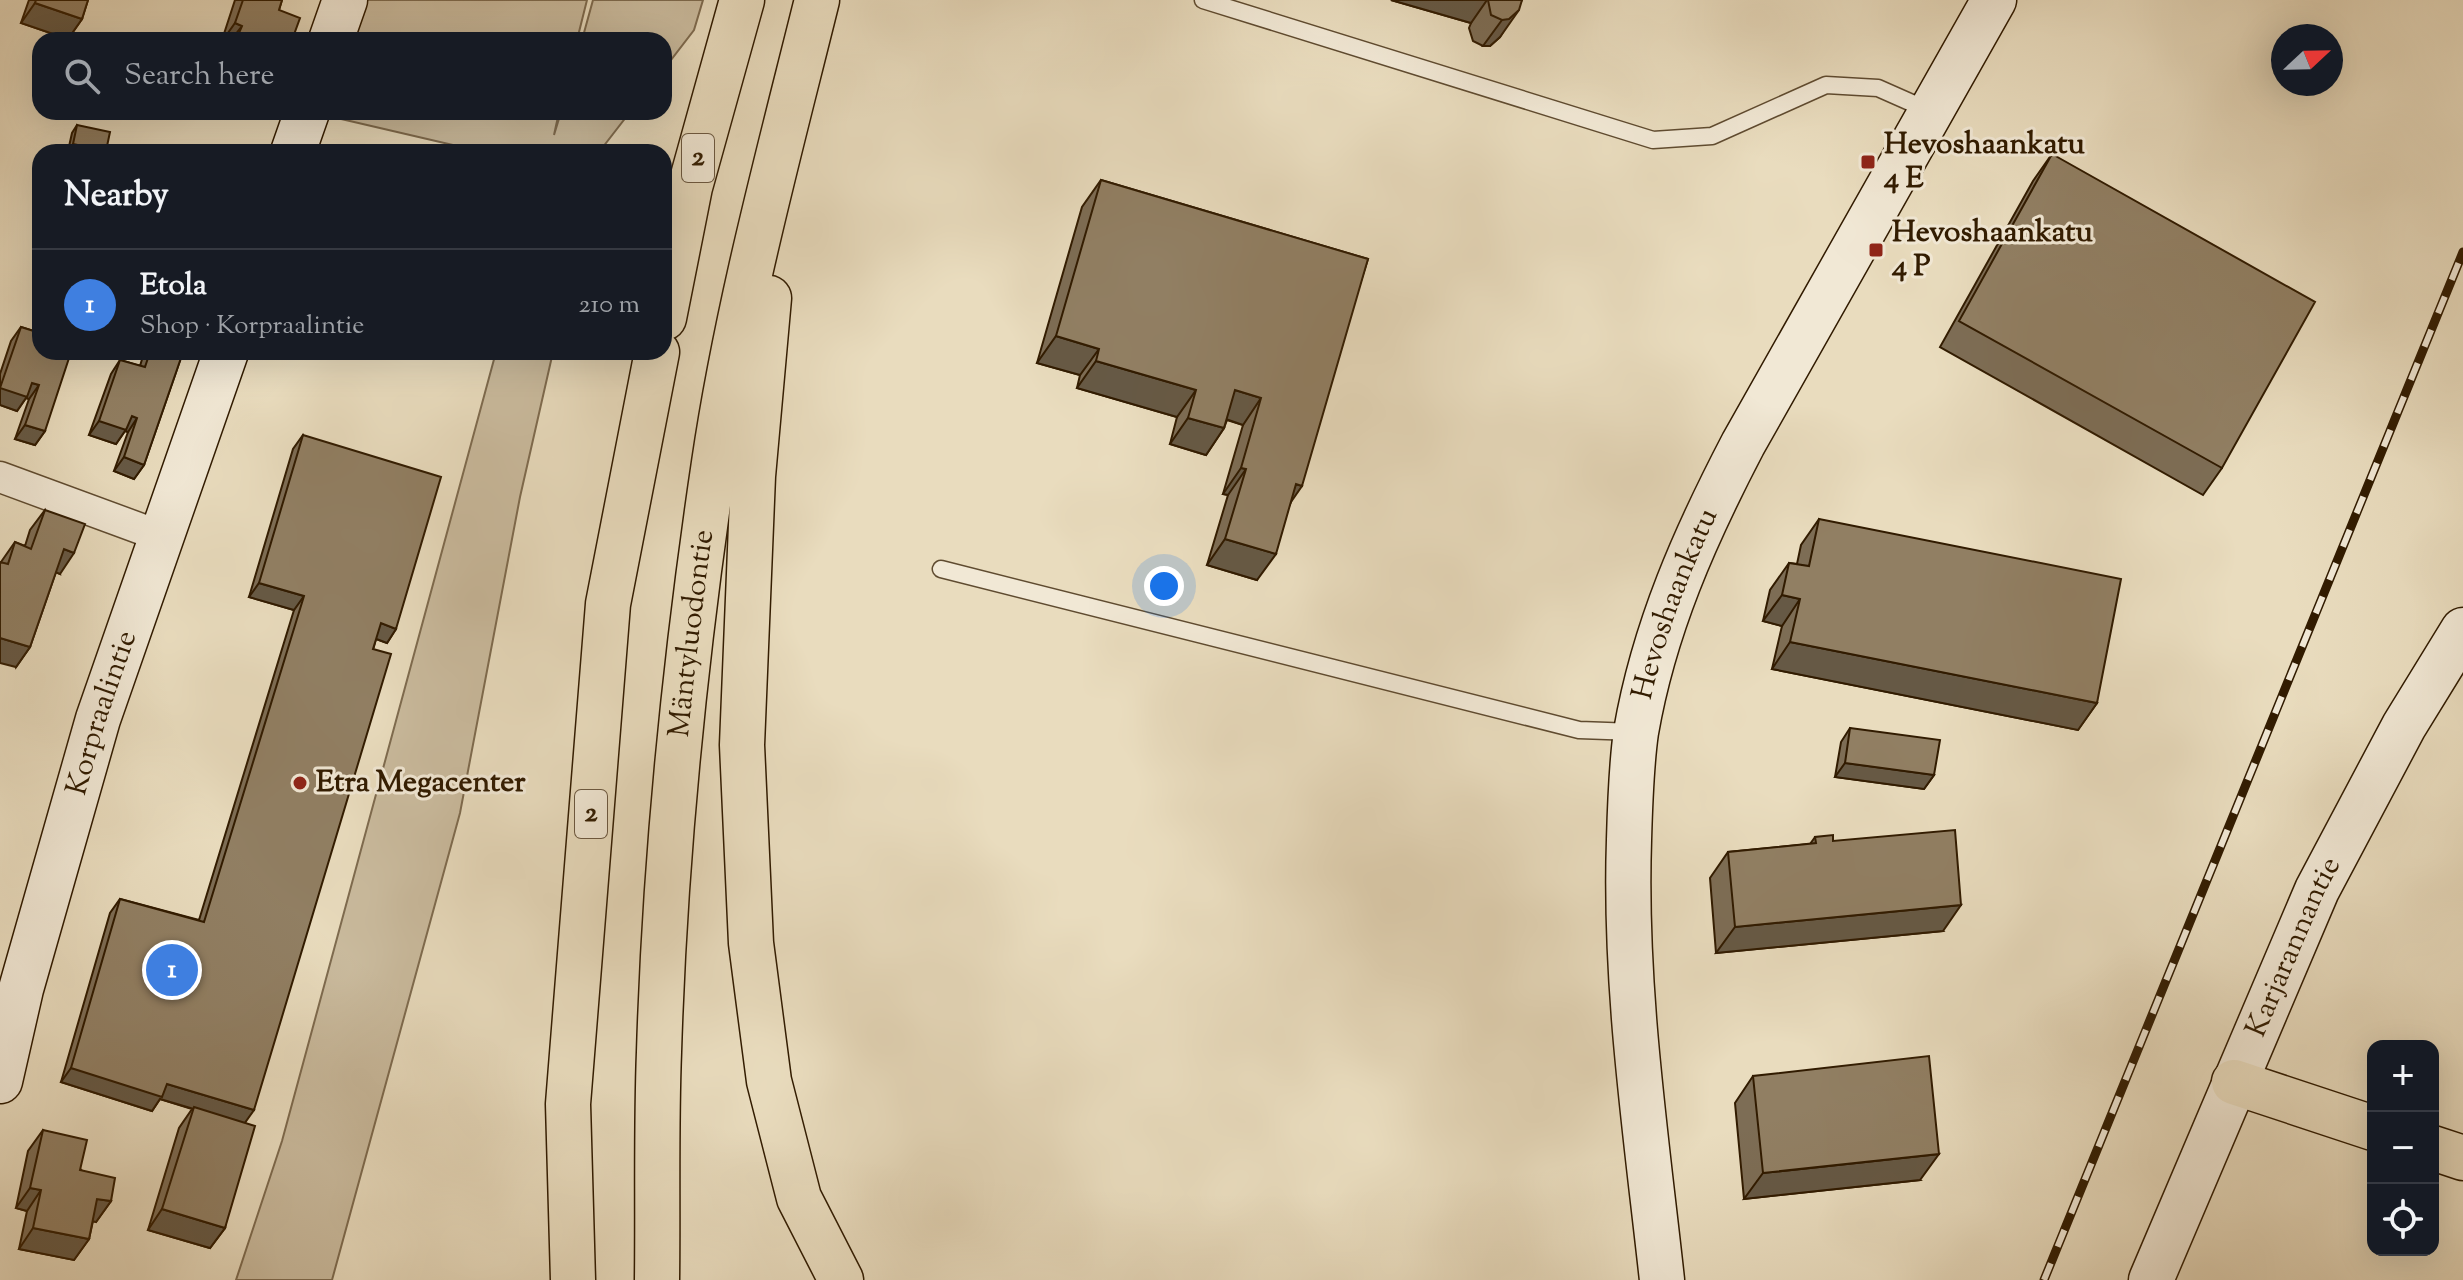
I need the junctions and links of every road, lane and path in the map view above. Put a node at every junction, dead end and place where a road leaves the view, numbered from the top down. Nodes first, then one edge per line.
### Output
1 (345, 0) edge
2 (742, 0) edge
3 (817, 0) edge
4 (1203, 0) edge
5 (1994, 0) edge
6 (334, 32) edge
7 (1931, 112) junction
8 (304, 120) edge
9 (296, 144) edge
10 (756, 246) junction
11 (672, 278) edge
12 (223, 360) edge
13 (655, 360) edge
14 (0, 477) edge
15 (163, 537) junction
16 (941, 569) dead end
17 (2463, 630) edge
18 (1636, 732) junction
19 (0, 1081) edge
20 (2234, 1082) junction
21 (2367, 1126) edge
22 (2439, 1150) edge
23 (2463, 1158) edge
24 (573, 1280) edge
25 (657, 1280) edge
26 (841, 1280) edge
27 (1662, 1280) edge
28 (2151, 1280) edge

1 - 6 street
2 - 11 highway, 2
3 - 10 highway, Mäntyluodontie
4 - 7 lane
5 - 7 street, Hevoshaankatu
7 - 18 street, Hevoshaankatu
8 - 9 street
10 - 25 highway, Mäntyluodontie
10 - 26 highway
12 - 15 street, Korpraalintie
13 - 24 highway, 2
14 - 15 street
15 - 19 street, Korpraalintie
16 - 18 lane
17 - 20 street, Karjarannantie
18 - 27 street, Hevoshaankatu
20 - 21 highway
20 - 28 street, Karjarannantie
22 - 23 highway

